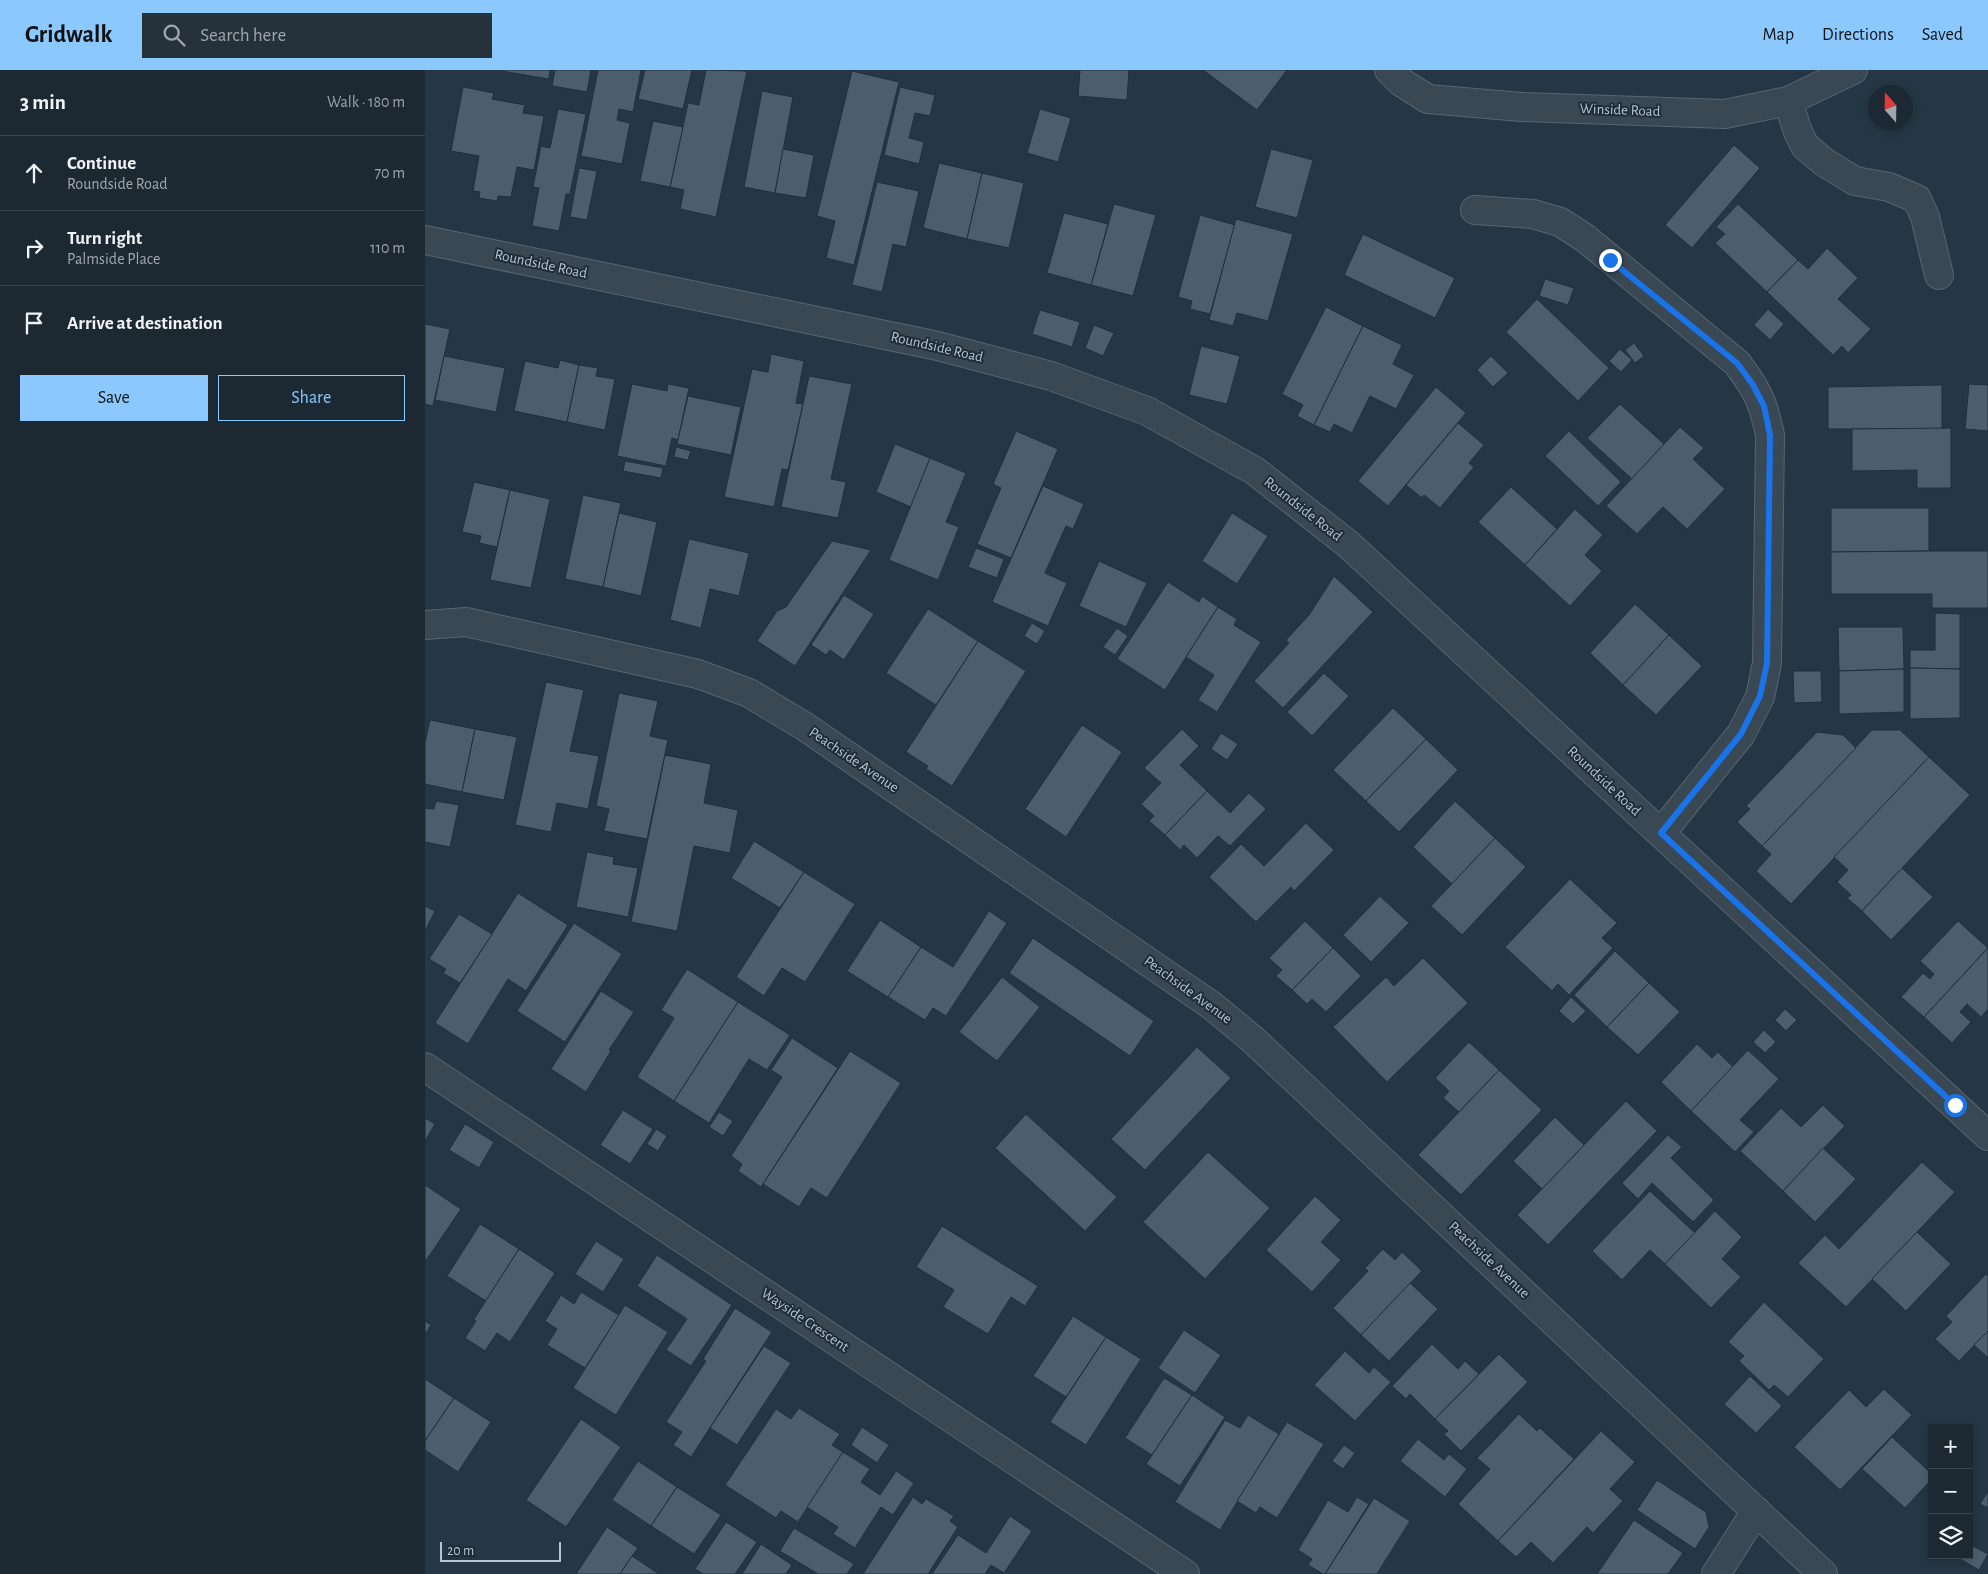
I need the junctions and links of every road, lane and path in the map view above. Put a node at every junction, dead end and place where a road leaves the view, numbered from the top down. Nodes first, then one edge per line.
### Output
1 (1389, 70) edge
2 (1853, 70) edge
3 (1788, 101) junction
4 (1475, 210) dead end
5 (425, 240) edge
6 (1939, 275) dead end
7 (425, 625) edge
8 (1661, 833) junction
9 (425, 1067) edge
10 (1988, 1136) edge
11 (1757, 1511) junction
12 (1185, 1574) edge
13 (1716, 1574) edge
14 (1823, 1574) edge

1 - 3 street, Winside Road
2 - 3 street, Winside Road
3 - 6 street
4 - 8 street
5 - 8 street, Roundside Road
7 - 11 street, Peachside Avenue
8 - 10 street, Roundside Road
9 - 12 street, Wayside Crescent
11 - 13 street
11 - 14 street, Peachside Avenue

